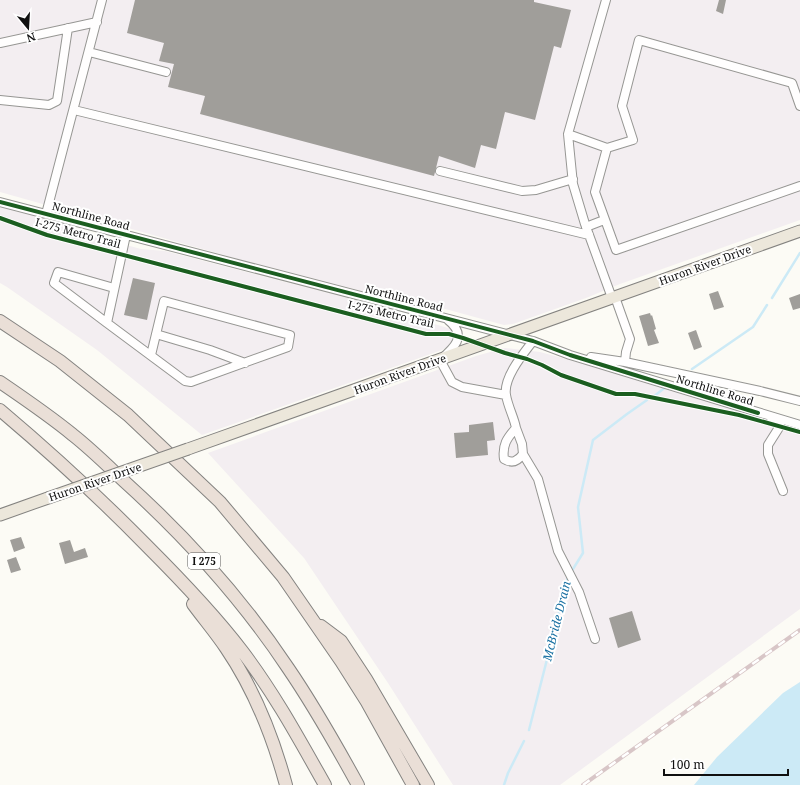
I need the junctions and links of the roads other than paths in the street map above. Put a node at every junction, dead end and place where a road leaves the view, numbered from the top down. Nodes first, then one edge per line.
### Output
1 (102, 0) edge
2 (606, 0) edge
3 (96, 22) junction
4 (68, 28) junction
5 (0, 43) edge
6 (89, 52) junction
7 (166, 72) dead end
8 (0, 100) edge
9 (800, 106) edge
10 (74, 110) junction
11 (568, 134) junction
12 (607, 148) junction
13 (440, 171) dead end
14 (573, 179) junction
15 (800, 186) edge
16 (0, 202) edge
17 (46, 214) junction
18 (604, 220) junction
19 (588, 231) junction
20 (800, 231) edge
21 (126, 235) junction
22 (114, 288) junction
23 (613, 298) junction
24 (445, 318) junction
25 (0, 321) edge
26 (107, 322) junction
27 (156, 334) junction
28 (510, 335) junction
29 (533, 341) junction
30 (151, 355) junction
31 (570, 355) junction
32 (440, 360) junction
33 (625, 362) junction
34 (244, 363) junction
35 (0, 382) edge
36 (506, 395) junction
37 (800, 401) edge
38 (0, 410) edge
39 (771, 417) junction
40 (800, 425) edge
41 (516, 428) junction
42 (523, 454) junction
43 (783, 491) dead end
44 (0, 515) edge
45 (135, 534) junction
46 (312, 619) junction
47 (595, 639) dead end
48 (286, 785) edge
49 (325, 785) edge
50 (358, 785) edge
51 (413, 785) edge
52 (428, 785) edge

1 - 3 street
2 - 11 street
3 - 4 street
3 - 6 street
4 - 5 street
4 - 8 street
6 - 7 street
6 - 10 street
9 - 12 street
10 - 17 street
10 - 19 street
11 - 12 street
11 - 14 street
12 - 18 street
13 - 14 street
14 - 19 street
15 - 18 street
16 - 17 street, Northline Road
17 - 21 street, Northline Road
18 - 19 street
19 - 23 street
20 - 23 main road, Huron River Drive
21 - 22 street
21 - 24 street, Northline Road
22 - 26 street
22 - 26 street
23 - 28 main road, Huron River Drive
23 - 33 street
24 - 28 street, Northline Road
24 - 32 street
25 - 46 highway
26 - 30 street
27 - 30 street
27 - 34 street
27 - 34 street
28 - 29 street, Northline Road
28 - 32 main road, Huron River Drive
29 - 31 street, Northline Road
29 - 36 street
30 - 34 street
31 - 33 street, Northline Road
31 - 39 street, Northline Road
32 - 36 street
32 - 44 main road, Huron River Drive, bridge
33 - 37 street, Northline Road
35 - 50 highway, I 275
36 - 41 street
38 - 45 highway
39 - 40 street, Northline Road
39 - 43 street
41 - 42 street
41 - 42 street
42 - 47 street
45 - 48 highway
45 - 49 highway
46 - 51 highway
46 - 52 highway

